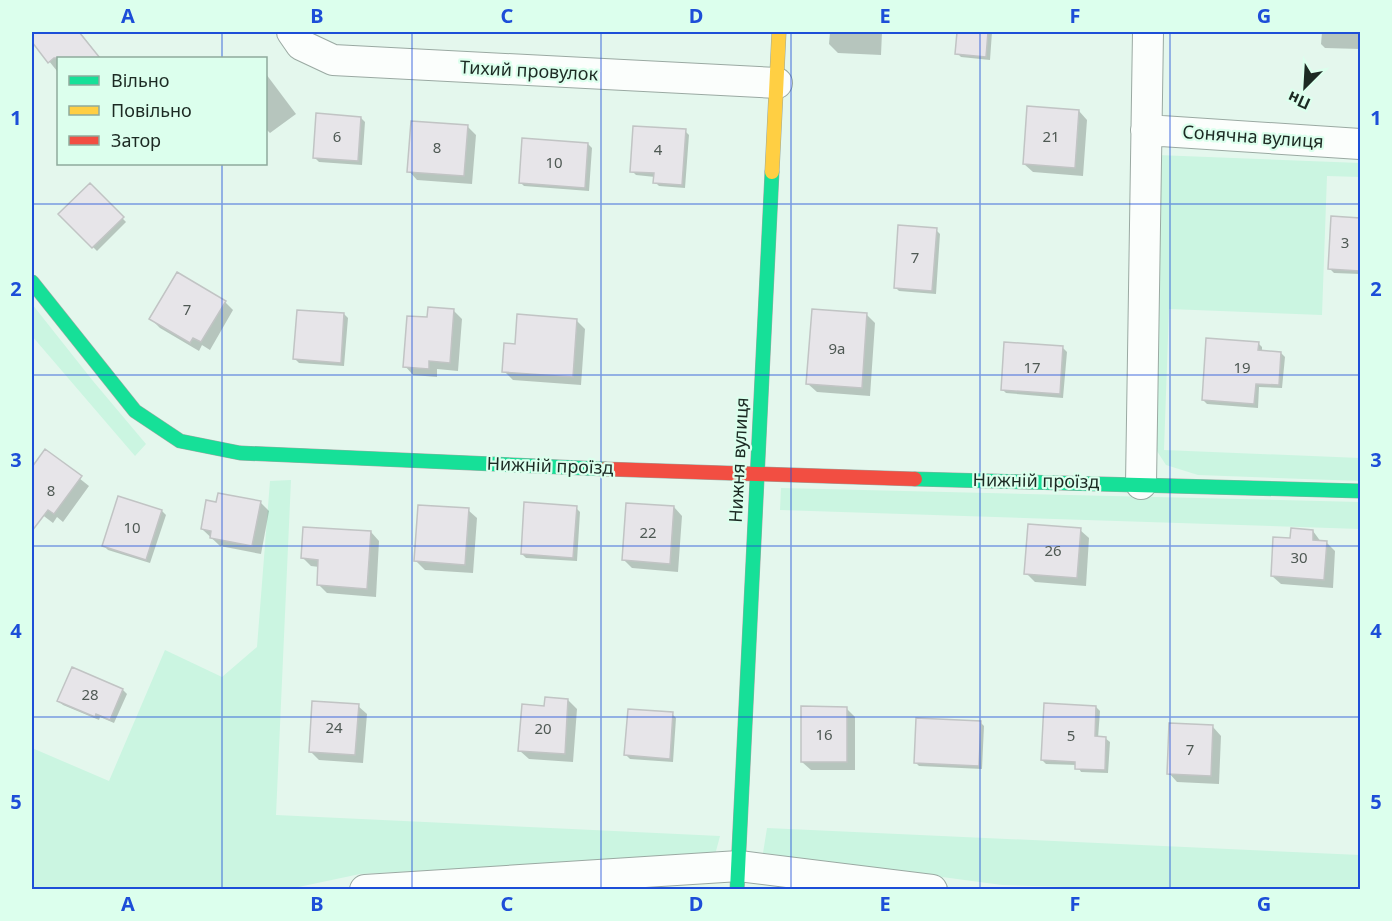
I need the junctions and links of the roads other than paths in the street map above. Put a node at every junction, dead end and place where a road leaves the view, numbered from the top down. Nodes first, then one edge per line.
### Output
1 (292, 32) edge
2 (779, 32) edge
3 (1148, 32) edge
4 (777, 83) junction
5 (1146, 130) junction
6 (1360, 144) edge
7 (32, 282) edge
8 (756, 475) junction
9 (1141, 484) junction
10 (1360, 491) edge
11 (738, 878) edge
12 (365, 890) edge
13 (932, 890) edge

1 - 4 street, Тихий провулок
2 - 4 street, Нижня вулиця
3 - 5 street
4 - 8 street, Нижня вулиця
5 - 6 street, Сонячна вулиця
5 - 9 street
7 - 8 street, Нижній проїзд
8 - 9 street, Нижній проїзд
8 - 11 street, Нижня вулиця
9 - 10 street, Нижній проїзд
11 - 12 street
11 - 13 street

